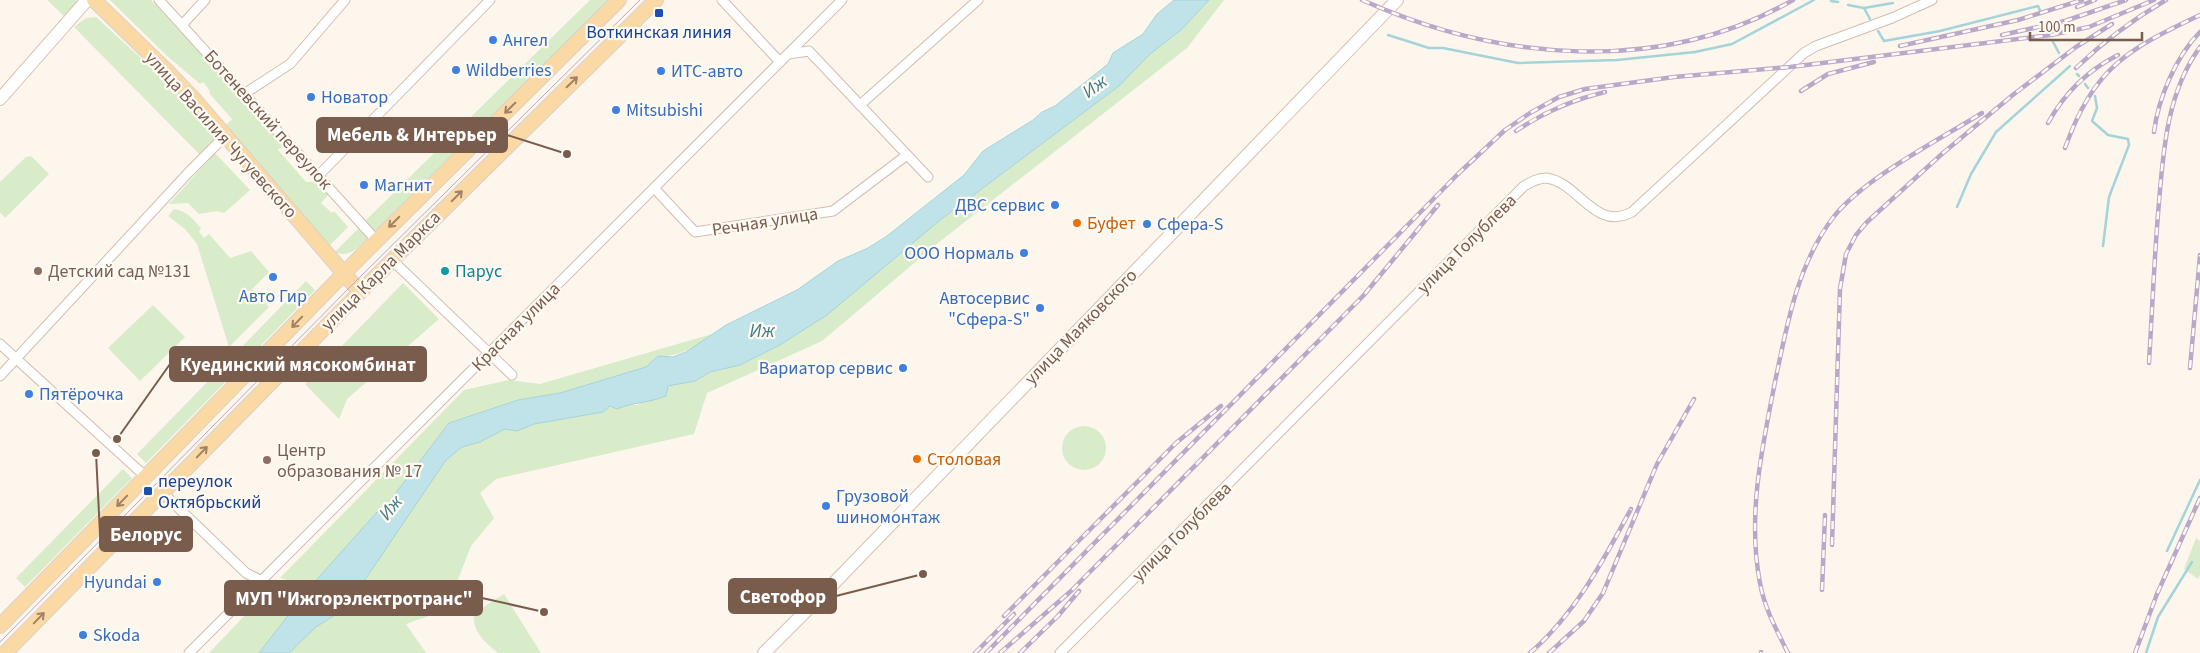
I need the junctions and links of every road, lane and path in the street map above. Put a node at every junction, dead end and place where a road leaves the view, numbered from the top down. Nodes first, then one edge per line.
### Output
1 (87, 0) edge
2 (94, 0) edge
3 (160, 0) edge
4 (205, 0) edge
5 (345, 0) edge
6 (490, 0) edge
7 (619, 0) edge
8 (656, 0) edge
9 (722, 0) edge
10 (842, 0) edge
11 (978, 0) edge
12 (1397, 0) edge
13 (1932, 0) edge
14 (182, 25) junction
15 (787, 54) junction
16 (780, 62) junction
17 (244, 94) junction
18 (0, 99) edge
19 (860, 105) junction
20 (225, 136) junction
21 (907, 155) junction
22 (318, 176) junction
23 (928, 177) dead end
24 (654, 188) junction
25 (376, 240) junction
26 (392, 260) junction
27 (343, 274) junction
28 (360, 292) junction
29 (0, 344) edge
30 (490, 354) junction
31 (16, 359) junction
32 (512, 375) dead end
33 (0, 376) edge
34 (146, 477) junction
35 (163, 493) junction
36 (260, 580) junction
37 (0, 626) edge
38 (5, 653) edge
39 (189, 653) edge
40 (764, 653) edge
41 (1060, 653) edge

1 - 18 main road
2 - 20 main road, улица Василия Чугуевского
3 - 14 street, Ботеневский переулок
4 - 14 street
5 - 17 street
6 - 22 street
7 -> 25 main road, улица Карла Маркса
26 -> 8 main road, улица Карла Маркса
9 - 16 street
10 - 15 street, Красная улица
11 - 19 street
12 - 40 main road, улица Маяковского
13 - 41 street, улица Голублева
14 - 17 street, Ботеневский переулок
15 - 16 street, Красная улица
15 - 19 street
16 - 24 street, Красная улица
17 - 22 street, Ботеневский переулок
19 - 21 street
20 - 27 main road, улица Василия Чугуевского
20 - 31 street
21 - 23 street
21 - 24 street, Речная улица
22 - 25 street, Ботеневский переулок
24 - 30 street, Красная улица
25 - 27 main road, улица Карла Маркса
26 - 28 main road, улица Карла Маркса
26 - 30 street
27 - 28 main road, улица Василия Чугуевского
27 -> 34 main road, улица Карла Маркса
35 -> 28 main road, улица Карла Маркса
29 - 31 street
30 - 32 street
30 - 36 street, Красная улица
31 - 33 street
31 - 34 street
34 -> 37 main road, улица Карла Маркса
35 - 36 street
38 -> 35 main road, улица Карла Маркса
36 - 39 street, Красная улица

